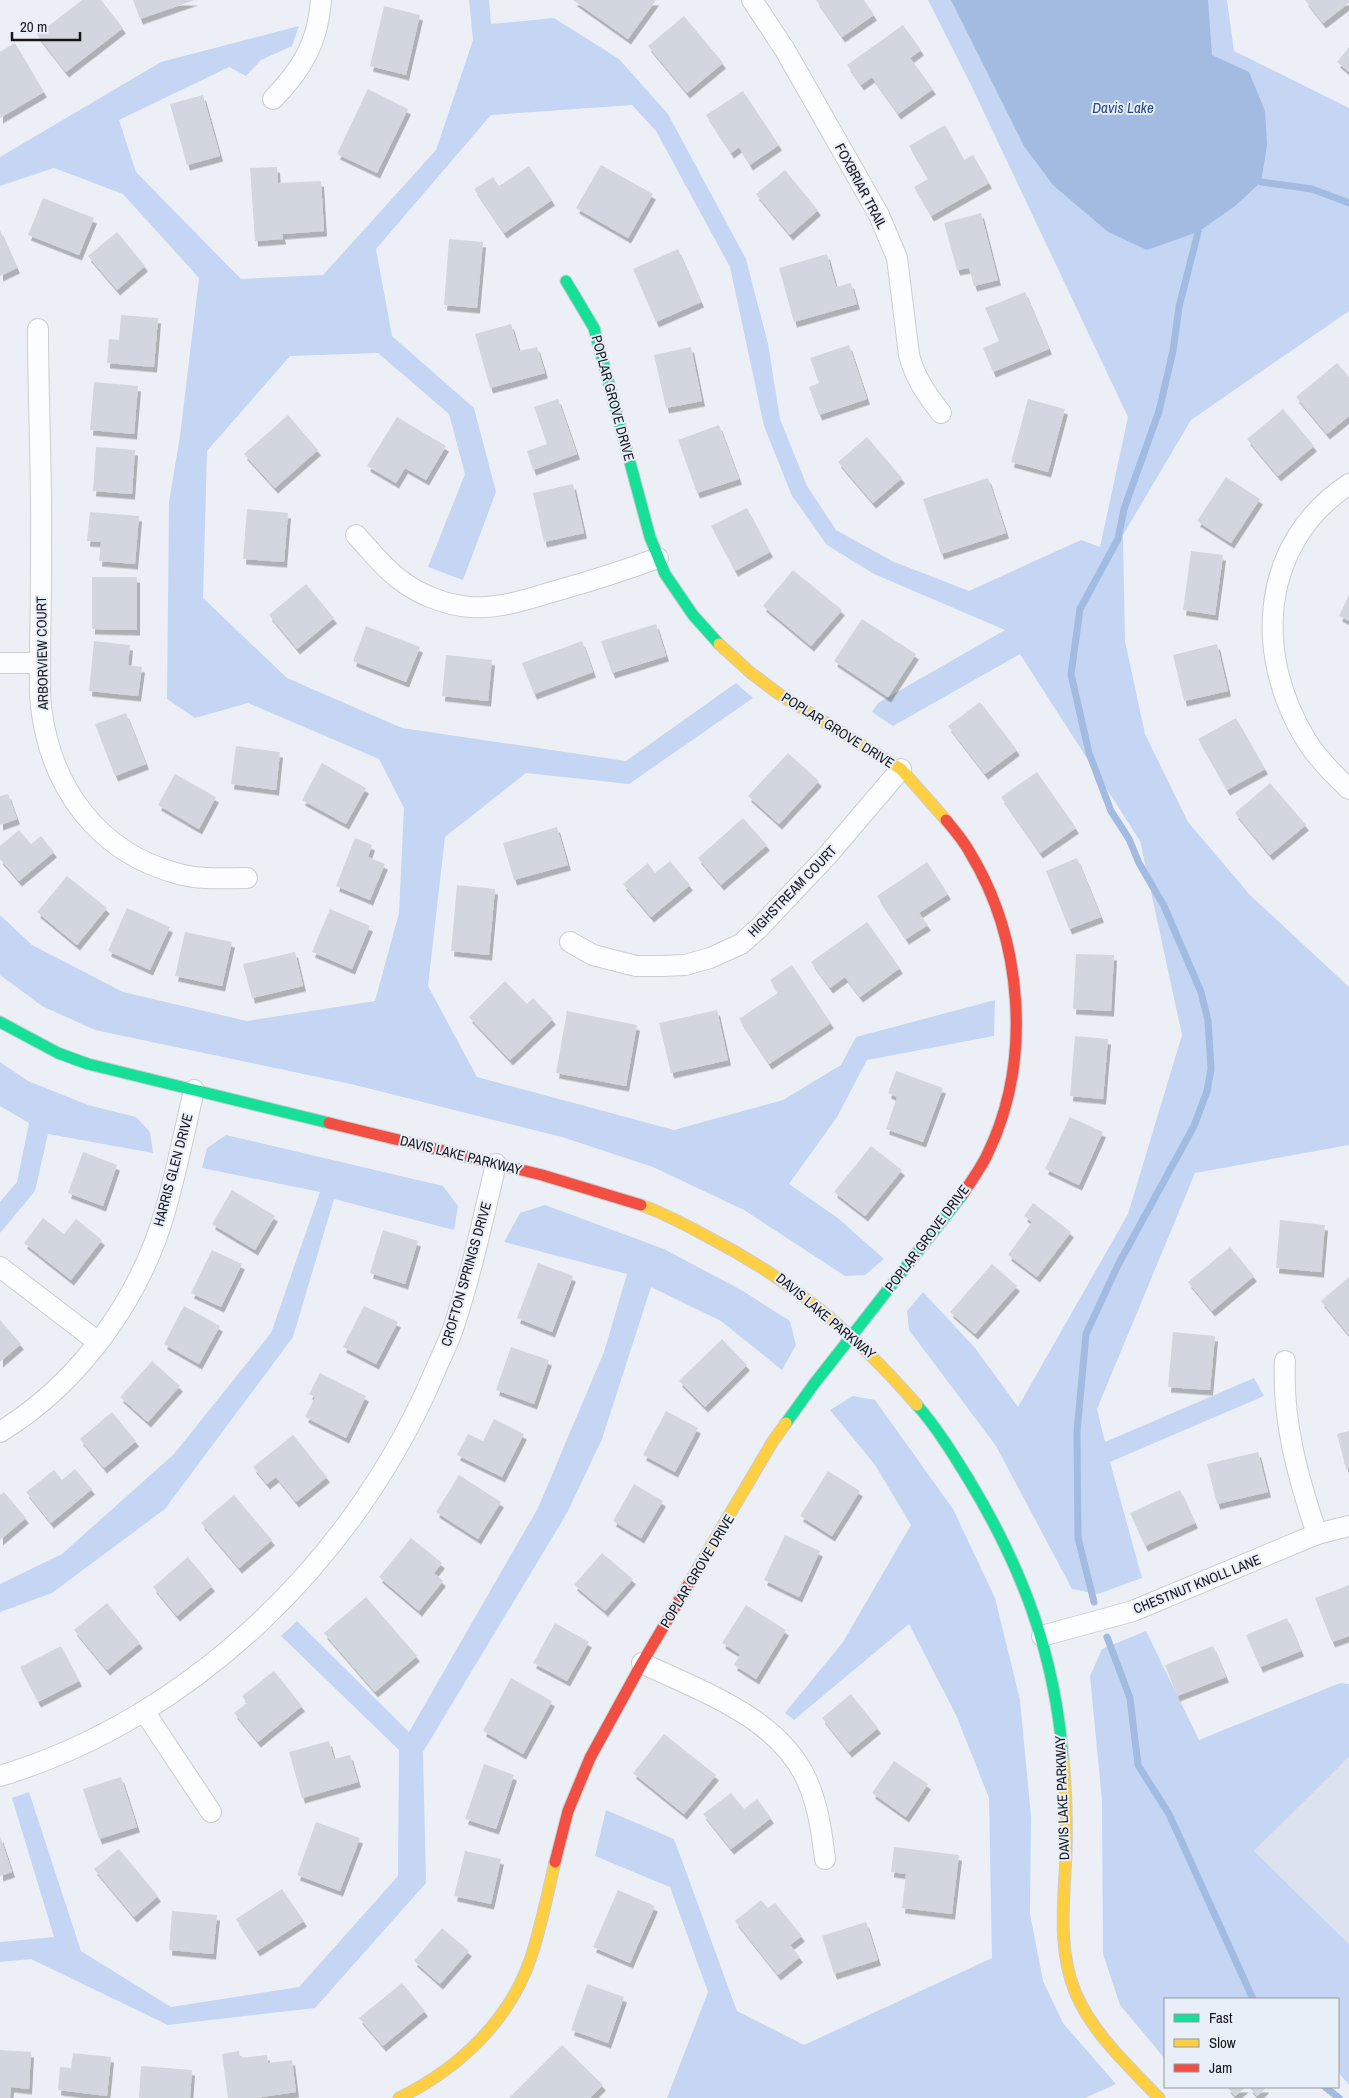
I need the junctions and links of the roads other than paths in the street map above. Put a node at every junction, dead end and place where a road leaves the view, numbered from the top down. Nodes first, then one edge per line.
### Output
1 (321, 0) edge
2 (752, 0) edge
3 (273, 99) dead end
4 (566, 281) dead end
5 (38, 329) dead end
6 (941, 414) dead end
7 (1349, 484) edge
8 (356, 535) dead end
9 (658, 558) junction
10 (0, 663) edge
11 (40, 663) junction
12 (901, 769) junction
13 (1349, 789) edge
14 (247, 878) dead end
15 (570, 942) dead end
16 (0, 1022) edge
17 (194, 1090) junction
18 (496, 1164) junction
19 (0, 1267) edge
20 (853, 1335) junction
21 (98, 1342) junction
22 (1285, 1361) dead end
23 (0, 1432) edge
24 (1349, 1526) edge
25 (1317, 1534) junction
26 (1042, 1636) junction
27 (642, 1663) junction
28 (144, 1711) junction
29 (0, 1776) edge
30 (211, 1812) dead end
31 (825, 1859) dead end
32 (399, 2098) edge
33 (1159, 2098) edge

1 - 3 street
2 - 6 street, FOXBRIAR TRAIL
4 - 9 street, POPLAR GROVE DRIVE
5 - 11 street, ARBORVIEW COURT
7 - 13 street
8 - 9 street
9 - 12 street, POPLAR GROVE DRIVE
10 - 11 street
11 - 14 street, ARBORVIEW COURT
12 - 15 street, HIGHSTREAM COURT
12 - 20 street, POPLAR GROVE DRIVE
16 - 17 street, DAVIS LAKE PARKWAY
17 - 18 street, DAVIS LAKE PARKWAY
17 - 21 street, HARRIS GLEN DRIVE
18 - 20 street, DAVIS LAKE PARKWAY
18 - 28 street, CROFTON SPRINGS DRIVE
19 - 21 street
20 - 26 street, DAVIS LAKE PARKWAY
20 - 27 street, POPLAR GROVE DRIVE
21 - 23 street, HARRIS GLEN DRIVE
22 - 25 street
24 - 25 street, CHESTNUT KNOLL LANE
25 - 26 street, CHESTNUT KNOLL LANE
26 - 33 street, DAVIS LAKE PARKWAY
27 - 31 street
27 - 32 street, POPLAR GROVE DRIVE
28 - 29 street, CROFTON SPRINGS DRIVE
28 - 30 street

